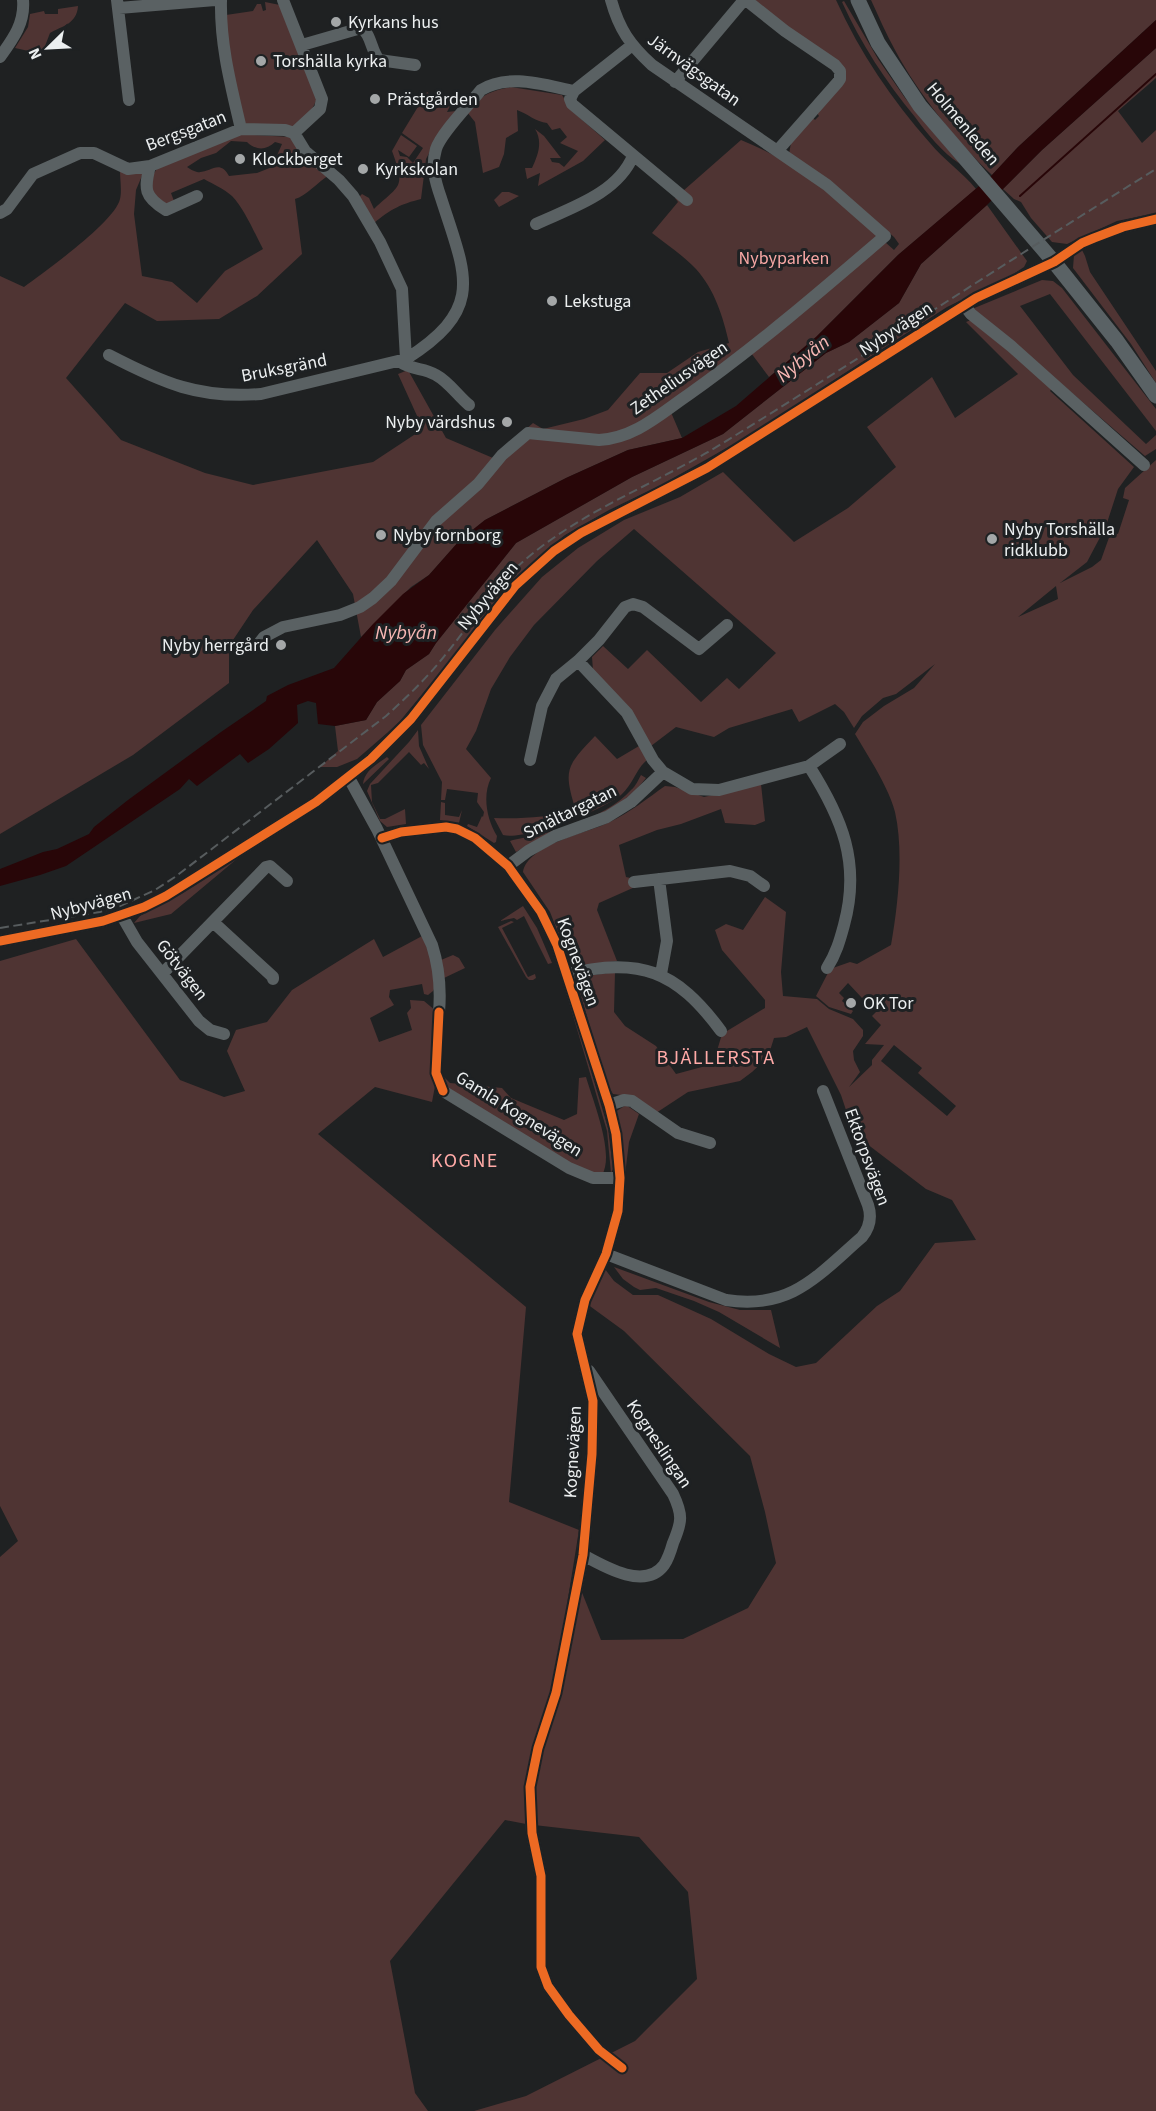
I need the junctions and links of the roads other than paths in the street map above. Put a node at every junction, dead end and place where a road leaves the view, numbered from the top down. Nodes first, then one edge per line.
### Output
1 (23, 0) edge
2 (214, 0) edge
3 (221, 0) edge
4 (283, 0) edge
5 (611, 0) edge
6 (745, 0) edge
7 (858, 0) edge
8 (118, 4) edge
9 (302, 45) junction
10 (632, 46) junction
11 (1, 55) edge
12 (415, 65) dead end
13 (675, 82) junction
14 (574, 91) junction
15 (129, 100) dead end
16 (241, 129) junction
17 (294, 134) junction
18 (778, 150) junction
19 (633, 156) junction
20 (150, 166) junction
21 (196, 196) dead end
22 (687, 200) dead end
23 (0, 213) edge
24 (1156, 219) edge
25 (536, 224) dead end
26 (1054, 262) junction
27 (964, 305) junction
28 (109, 355) dead end
29 (403, 360) junction
30 (1156, 396) edge
31 (469, 405) dead end
32 (1144, 465) dead end
33 (727, 625) dead end
34 (257, 646) dead end
35 (578, 661) junction
36 (840, 744) dead end
37 (530, 760) dead end
38 (810, 766) junction
39 (663, 772) junction
40 (349, 778) junction
41 (382, 838) junction
42 (508, 866) junction
43 (659, 879) junction
44 (287, 881) dead end
45 (634, 882) dead end
46 (764, 886) dead end
47 (122, 916) junction
48 (213, 922) junction
49 (0, 941) edge
50 (827, 968) dead end
51 (162, 974) junction
52 (567, 974) junction
53 (661, 974) junction
54 (273, 979) dead end
55 (440, 1012) dead end
56 (721, 1031) dead end
57 (225, 1034) dead end
58 (443, 1091) dead end
59 (823, 1091) dead end
60 (609, 1105) junction
61 (710, 1143) dead end
62 (620, 1178) junction
63 (606, 1254) junction
64 (586, 1365) junction
65 (583, 1555) junction
66 (622, 2068) dead end

1 - 11 street
2 - 8 street
3 - 16 street
4 - 9 street
5 - 10 street, Järnvägsgatan
6 - 13 street
6 - 18 street
7 - 26 main road, Holmenleden
8 - 15 street
9 - 12 street
9 - 17 street
10 - 13 street, Järnvägsgatan
10 - 14 street
13 - 18 street, Järnvägsgatan
14 - 19 street
14 - 29 street
16 - 17 street, Bergsgatan
16 - 20 street, Bergsgatan
17 - 29 street
18 - 34 street, Zetheliusvägen
19 - 22 street
19 - 25 street
20 - 21 street
20 - 23 street, Bergsgatan
24 - 26 street, Nybyvägen
26 - 27 street, Nybyvägen
26 - 30 main road, Holmenleden
27 - 32 street
27 - 40 street, Nybyvägen
28 - 29 street, Bruksgränd
29 - 31 street
33 - 35 street
35 - 37 street
35 - 39 street
36 - 38 street
38 - 39 street
38 - 50 street
39 - 42 street, Smältargatan
40 - 41 street
40 - 47 street, Nybyvägen
41 - 42 street, Kognevägen
41 - 55 street
42 - 52 street, Kognevägen
43 - 45 street
43 - 46 street
43 - 53 street
44 - 48 street
47 - 49 street, Nybyvägen
47 - 51 street, Götvägen
48 - 51 street
48 - 54 street
51 - 57 street, Götvägen
52 - 53 street
52 - 60 street, Kognevägen
53 - 56 street
58 - 62 street, Gamla Kognevägen
59 - 63 street, Ektorpsvägen
60 - 61 street
60 - 62 street, Kognevägen
62 - 63 street, Kognevägen
63 - 64 street, Kognevägen
64 - 65 street, Kognevägen
64 - 65 street, Kogneslingan
65 - 66 street, Kognevägen

